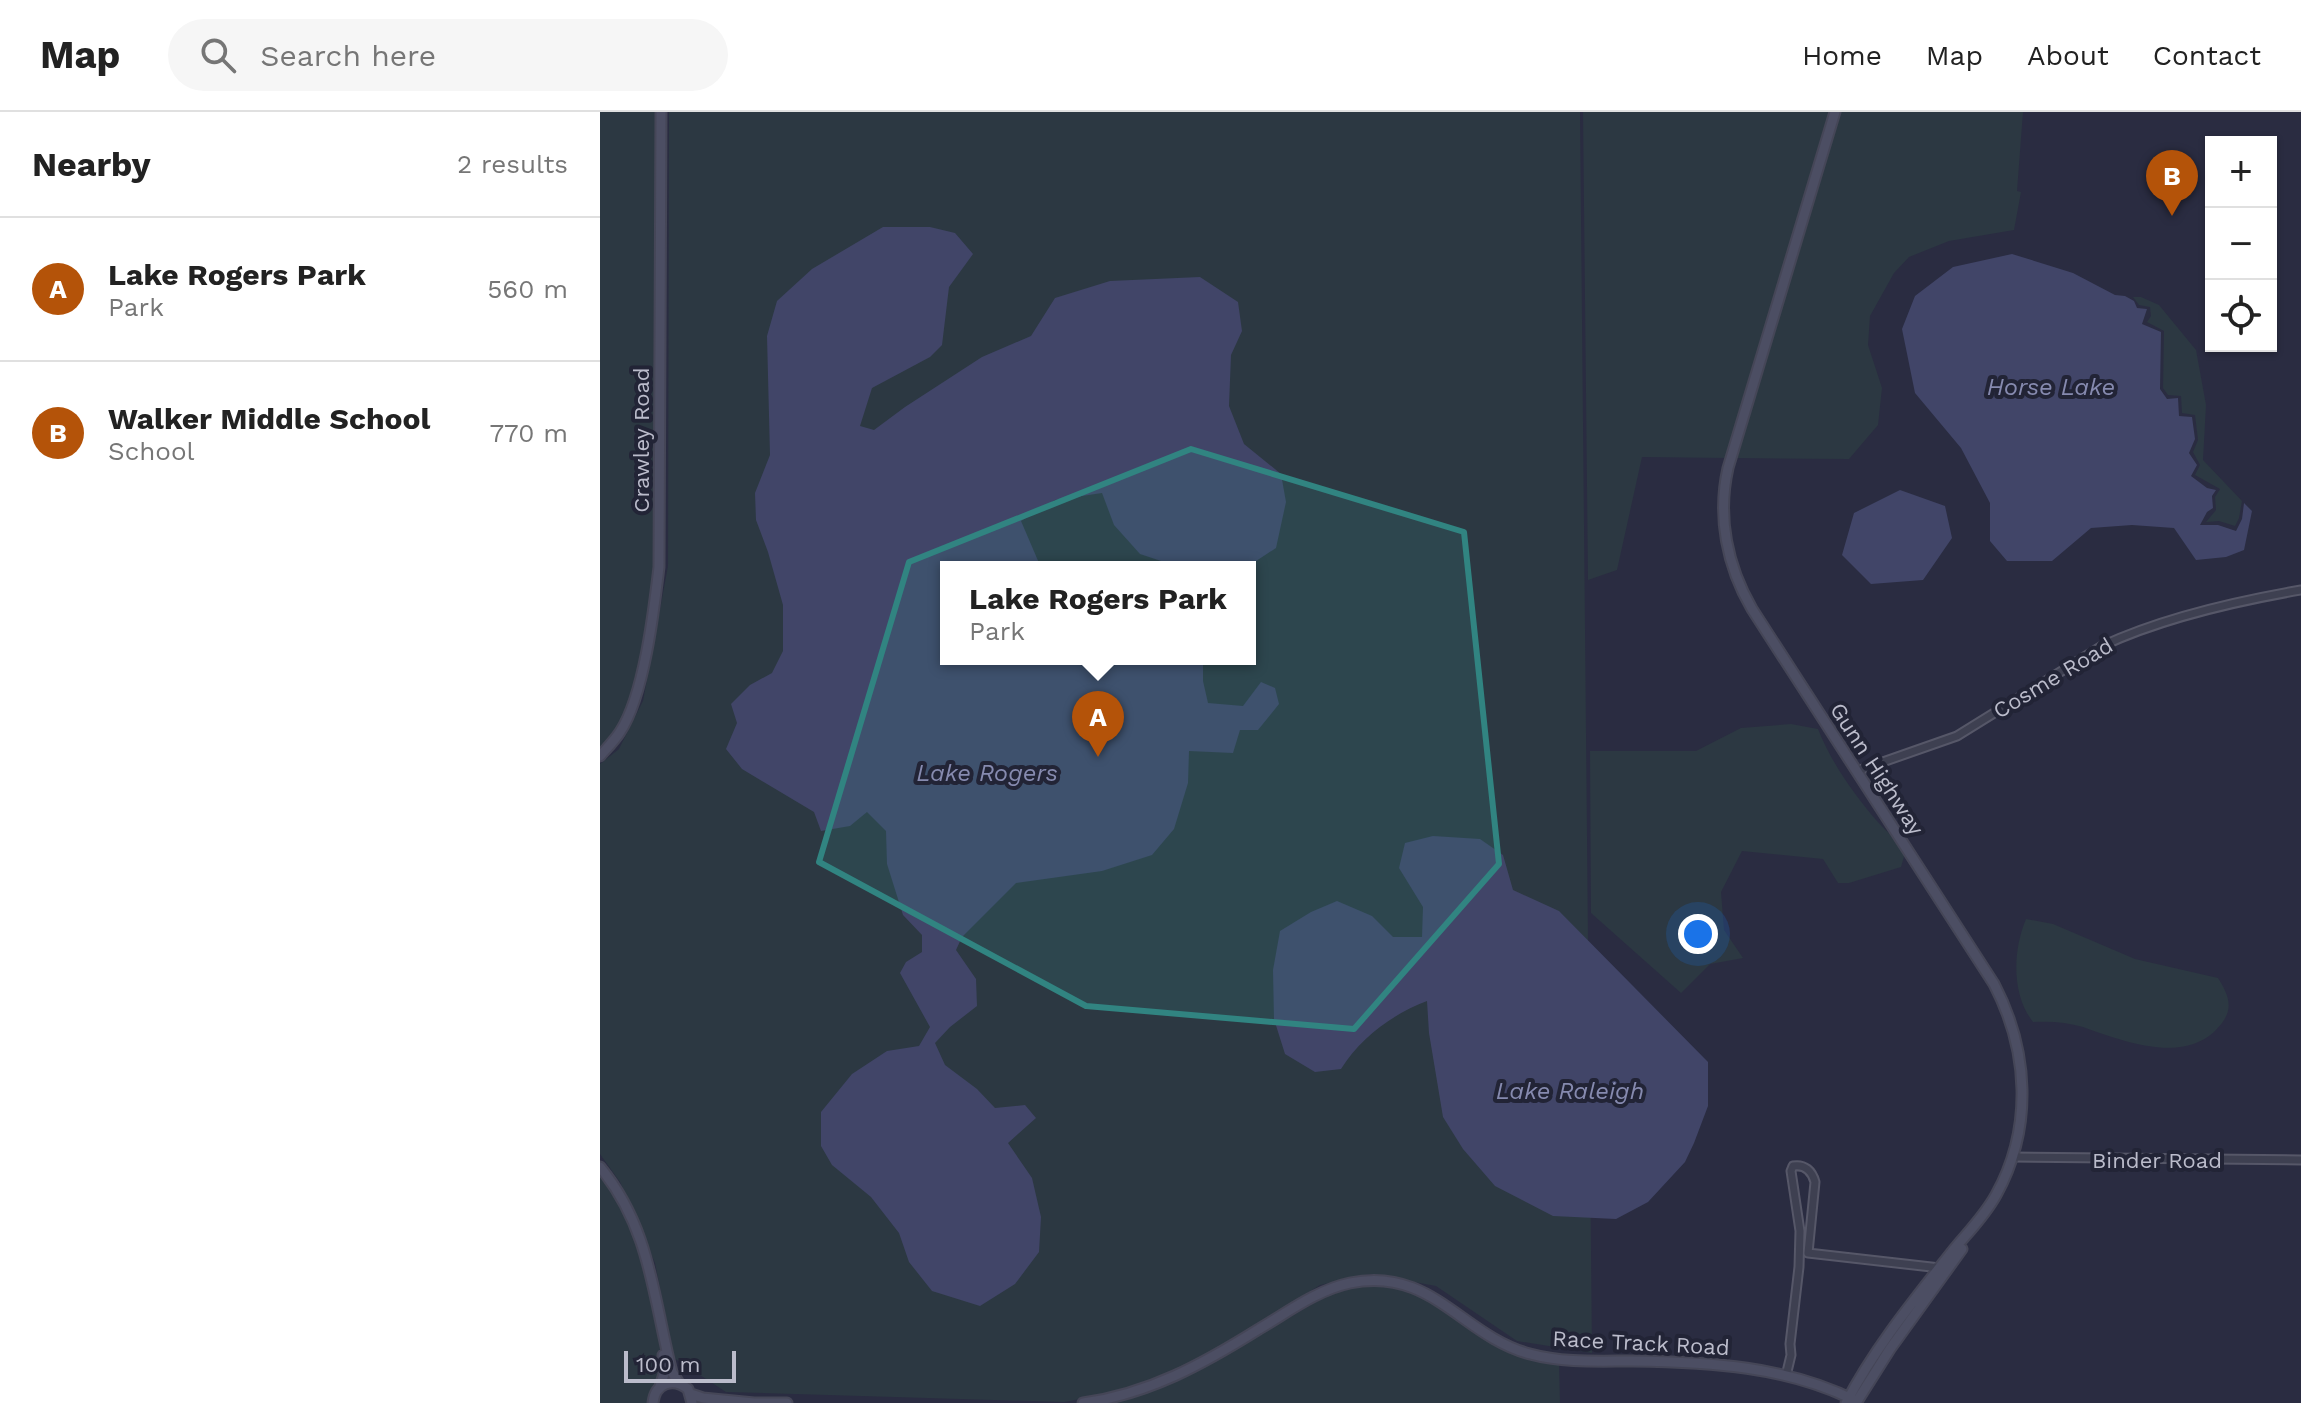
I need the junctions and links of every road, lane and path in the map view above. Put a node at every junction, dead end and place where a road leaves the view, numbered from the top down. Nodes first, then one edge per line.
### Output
1 (661, 112) edge
2 (1835, 112) edge
3 (2301, 590) edge
4 (600, 756) edge
5 (1857, 771) junction
6 (2013, 1157) junction
7 (2301, 1160) edge
8 (600, 1167) edge
9 (1979, 1222) junction
10 (1940, 1268) junction
11 (662, 1332) junction
12 (1786, 1376) junction
13 (679, 1383) junction
14 (660, 1386) junction
15 (692, 1398) edge
16 (1852, 1401) edge
17 (653, 1403) edge
18 (752, 1403) edge
19 (787, 1403) edge
20 (1083, 1403) edge

1 - 4 main road, Crawley Road
2 - 5 main road, Gunn Highway
3 - 5 street, Cosme Road
5 - 6 main road, Gunn Highway
6 - 7 street, Binder Road
6 - 9 main road, Gunn Highway
8 - 11 main road
9 - 10 main road, Gunn Highway
9 - 16 main road
10 - 12 street
10 - 16 main road, Gunn Highway
11 - 13 main road
11 - 14 main road
12 - 16 main road, Race Track Road
12 - 20 main road, Race Track Road
13 - 14 main road
13 - 15 main road
14 - 17 main road
15 - 18 main road
18 - 19 main road

